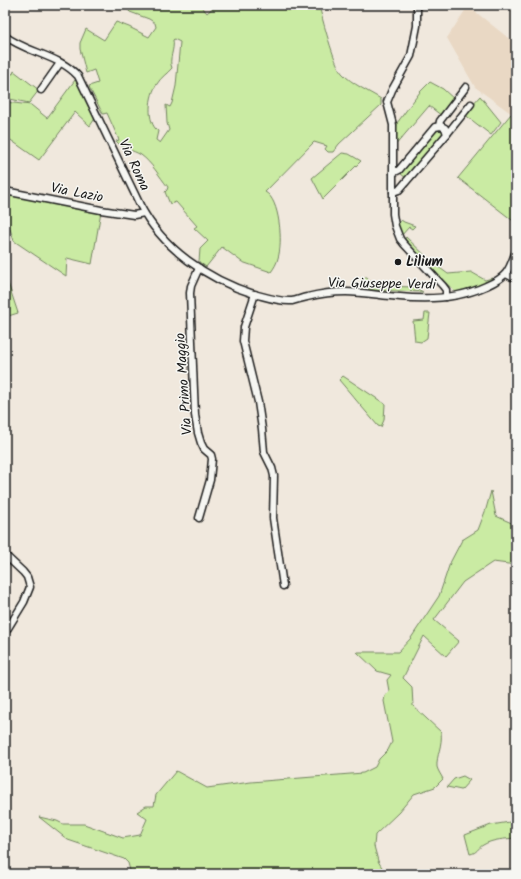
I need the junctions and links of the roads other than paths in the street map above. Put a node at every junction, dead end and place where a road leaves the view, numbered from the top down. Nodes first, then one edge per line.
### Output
1 (417, 5) edge
2 (5, 36) edge
3 (60, 63) junction
4 (466, 87) dead end
5 (41, 90) dead end
6 (471, 104) dead end
7 (439, 126) junction
8 (447, 134) junction
9 (392, 173) junction
10 (5, 191) edge
11 (392, 192) junction
12 (144, 213) junction
13 (516, 251) edge
14 (199, 268) junction
15 (506, 274) junction
16 (516, 277) edge
17 (255, 294) junction
18 (446, 297) junction
19 (199, 518) dead end
20 (5, 555) edge
21 (283, 586) dead end
22 (5, 633) edge

1 - 9 street
2 - 3 street, Via Roma
3 - 5 street
3 - 12 street, Via Roma
4 - 7 street
6 - 8 street
7 - 8 street
7 - 9 street
8 - 11 street
9 - 11 street
10 - 12 street, Via Lazio
11 - 18 street
12 - 14 street, Via Roma
13 - 15 street
14 - 17 street, Via Roma
14 - 19 street, Via Primo Maggio
15 - 16 street
15 - 18 street, Via Giuseppe Verdi
17 - 18 street, Via Giuseppe Verdi
17 - 21 street
20 - 22 street

